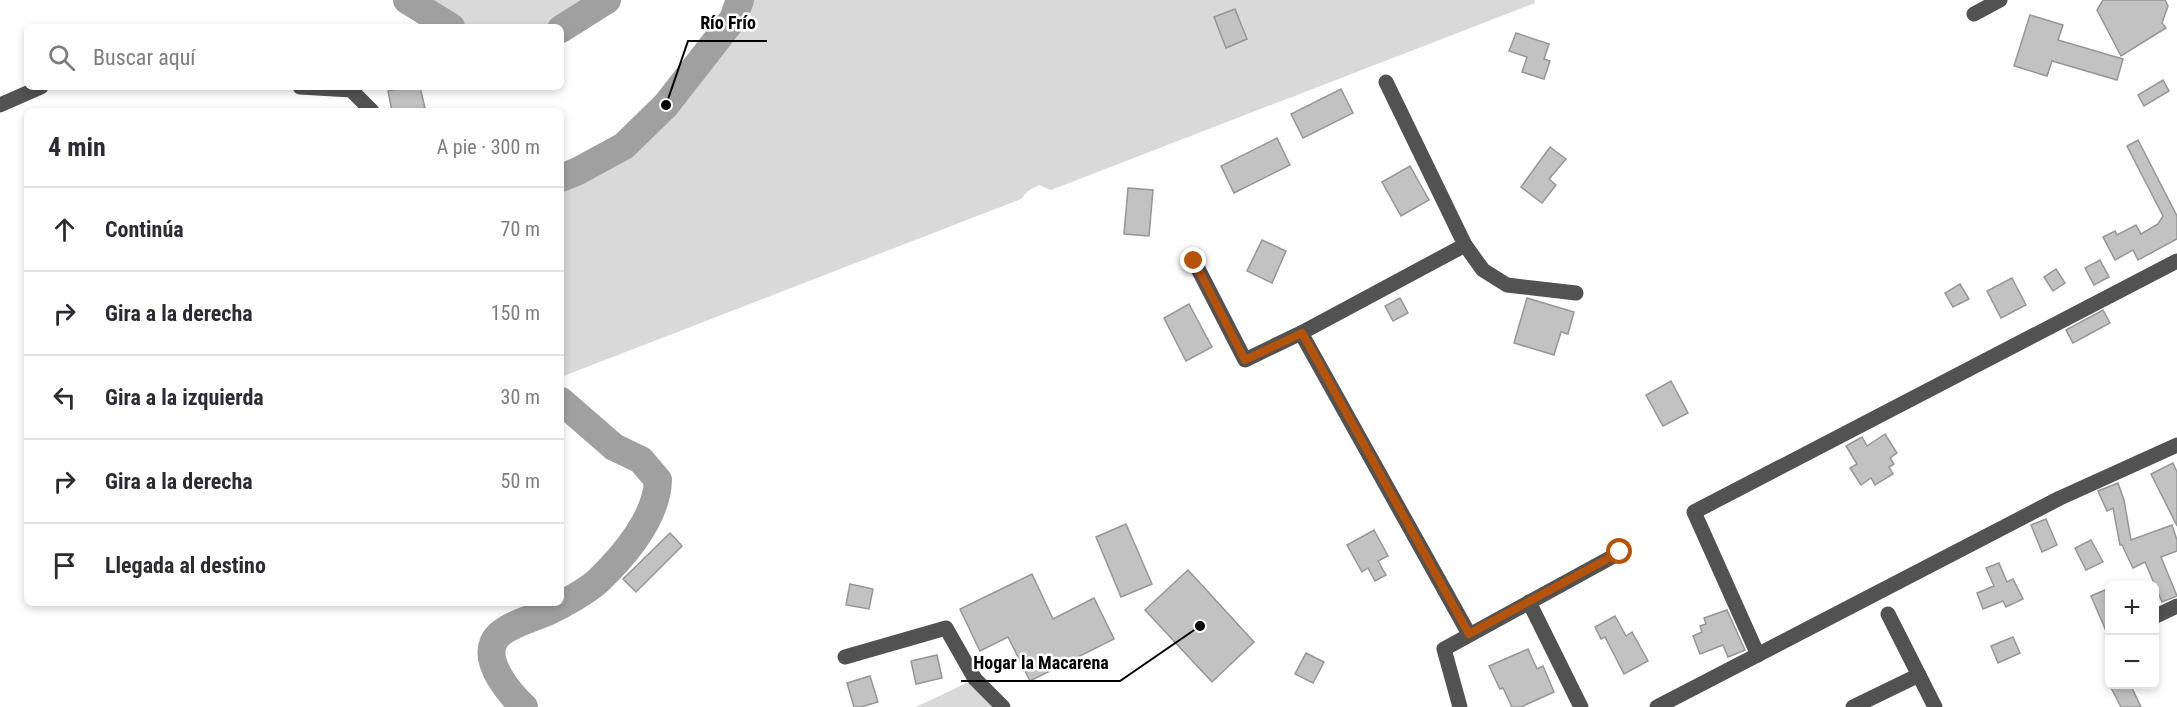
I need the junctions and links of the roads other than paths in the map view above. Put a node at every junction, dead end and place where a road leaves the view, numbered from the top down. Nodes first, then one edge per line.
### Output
1 (2000, 0) edge
2 (1974, 15) dead end
3 (1386, 82) dead end
4 (34, 90) edge
5 (351, 90) edge
6 (0, 105) edge
7 (369, 108) edge
8 (1465, 245) junction
9 (1194, 261) dead end
10 (2177, 261) edge
11 (1576, 293) dead end
12 (1302, 333) junction
13 (2177, 445) edge
14 (1620, 552) dead end
15 (1528, 602) junction
16 (2177, 606) edge
17 (1888, 614) dead end
18 (2159, 615) edge
19 (1469, 634) junction
20 (1758, 655) junction
21 (845, 657) dead end
22 (1918, 675) junction
23 (1003, 707) edge
24 (1460, 707) edge
25 (1581, 707) edge
26 (1657, 707) edge
27 (1853, 707) edge
28 (1935, 707) edge

1 - 2 street
3 - 8 street
4 - 6 street
5 - 7 street
8 - 11 street
8 - 12 street
9 - 12 street
10 - 20 street
12 - 19 street
13 - 20 street
14 - 15 street
15 - 19 street
15 - 25 street
16 - 18 street
17 - 22 street
19 - 24 street
20 - 26 street
21 - 23 street
22 - 27 street
22 - 28 street

